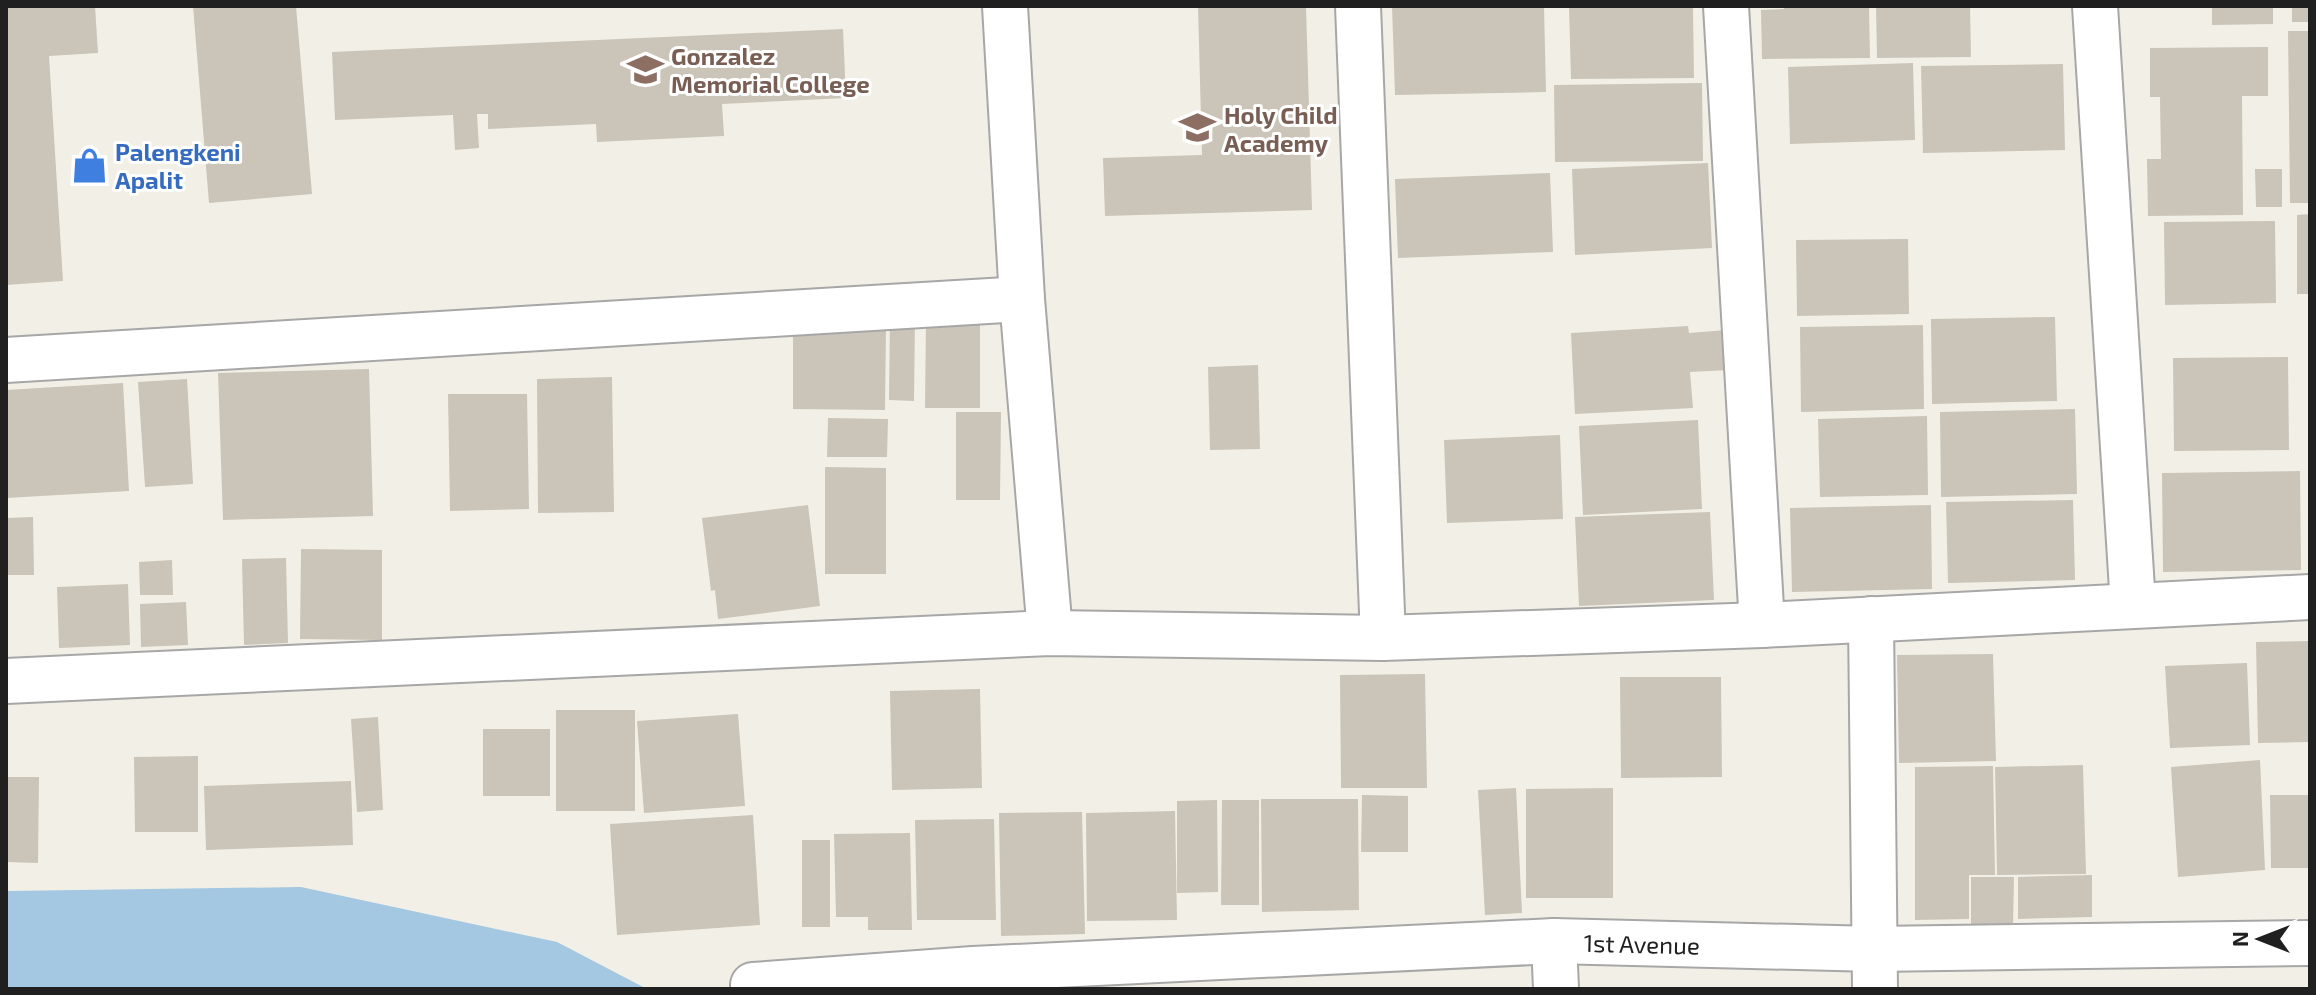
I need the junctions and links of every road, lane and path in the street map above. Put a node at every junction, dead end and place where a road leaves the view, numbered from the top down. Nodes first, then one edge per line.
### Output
1 (1005, 6) edge
2 (1358, 6) edge
3 (1726, 6) edge
4 (2095, 6) edge
5 (1022, 299) junction
6 (6, 360) edge
7 (2310, 597) edge
8 (2133, 605) junction
9 (1871, 619) junction
10 (1762, 625) junction
11 (1050, 633) junction
12 (1383, 638) junction
13 (6, 681) edge
14 (1554, 941) junction
15 (2310, 943) edge
16 (1874, 969) edge
17 (1254, 972) edge
18 (974, 979) edge
19 (753, 985) dead end
20 (1556, 989) edge

1 - 5 street
2 - 12 street
3 - 10 street
4 - 8 street
5 - 6 street
5 - 11 street
7 - 8 street
8 - 9 street
9 - 10 street
9 - 16 street
10 - 12 street
11 - 12 street
11 - 13 street
14 - 16 street, 1st Avenue
14 - 17 street, 1st Avenue
14 - 20 street
15 - 16 street, 1st Avenue
17 - 18 street, 1st Avenue
18 - 19 street, 1st Avenue

